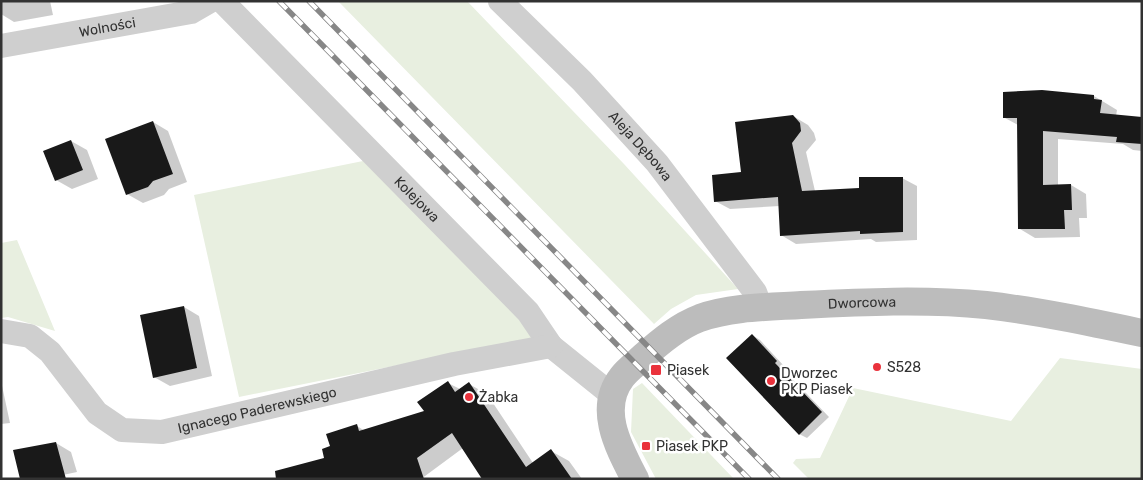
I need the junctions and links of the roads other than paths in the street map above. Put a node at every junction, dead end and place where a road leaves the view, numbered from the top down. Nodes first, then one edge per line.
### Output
1 (210, 1) edge
2 (222, 1) edge
3 (500, 1) edge
4 (1, 46) edge
5 (761, 308) junction
6 (1, 331) edge
7 (1142, 333) edge
8 (551, 346) junction
9 (612, 395) junction
10 (635, 479) edge

1 - 4 street, Wolności
2 - 8 street, Kolejowa
3 - 5 street, Aleja Dębowa
5 - 7 street, Dworcowa
5 - 9 street, Dworcowa
6 - 8 street, Ignacego Paderewskiego
8 - 9 street, Kolejowa
9 - 10 street

